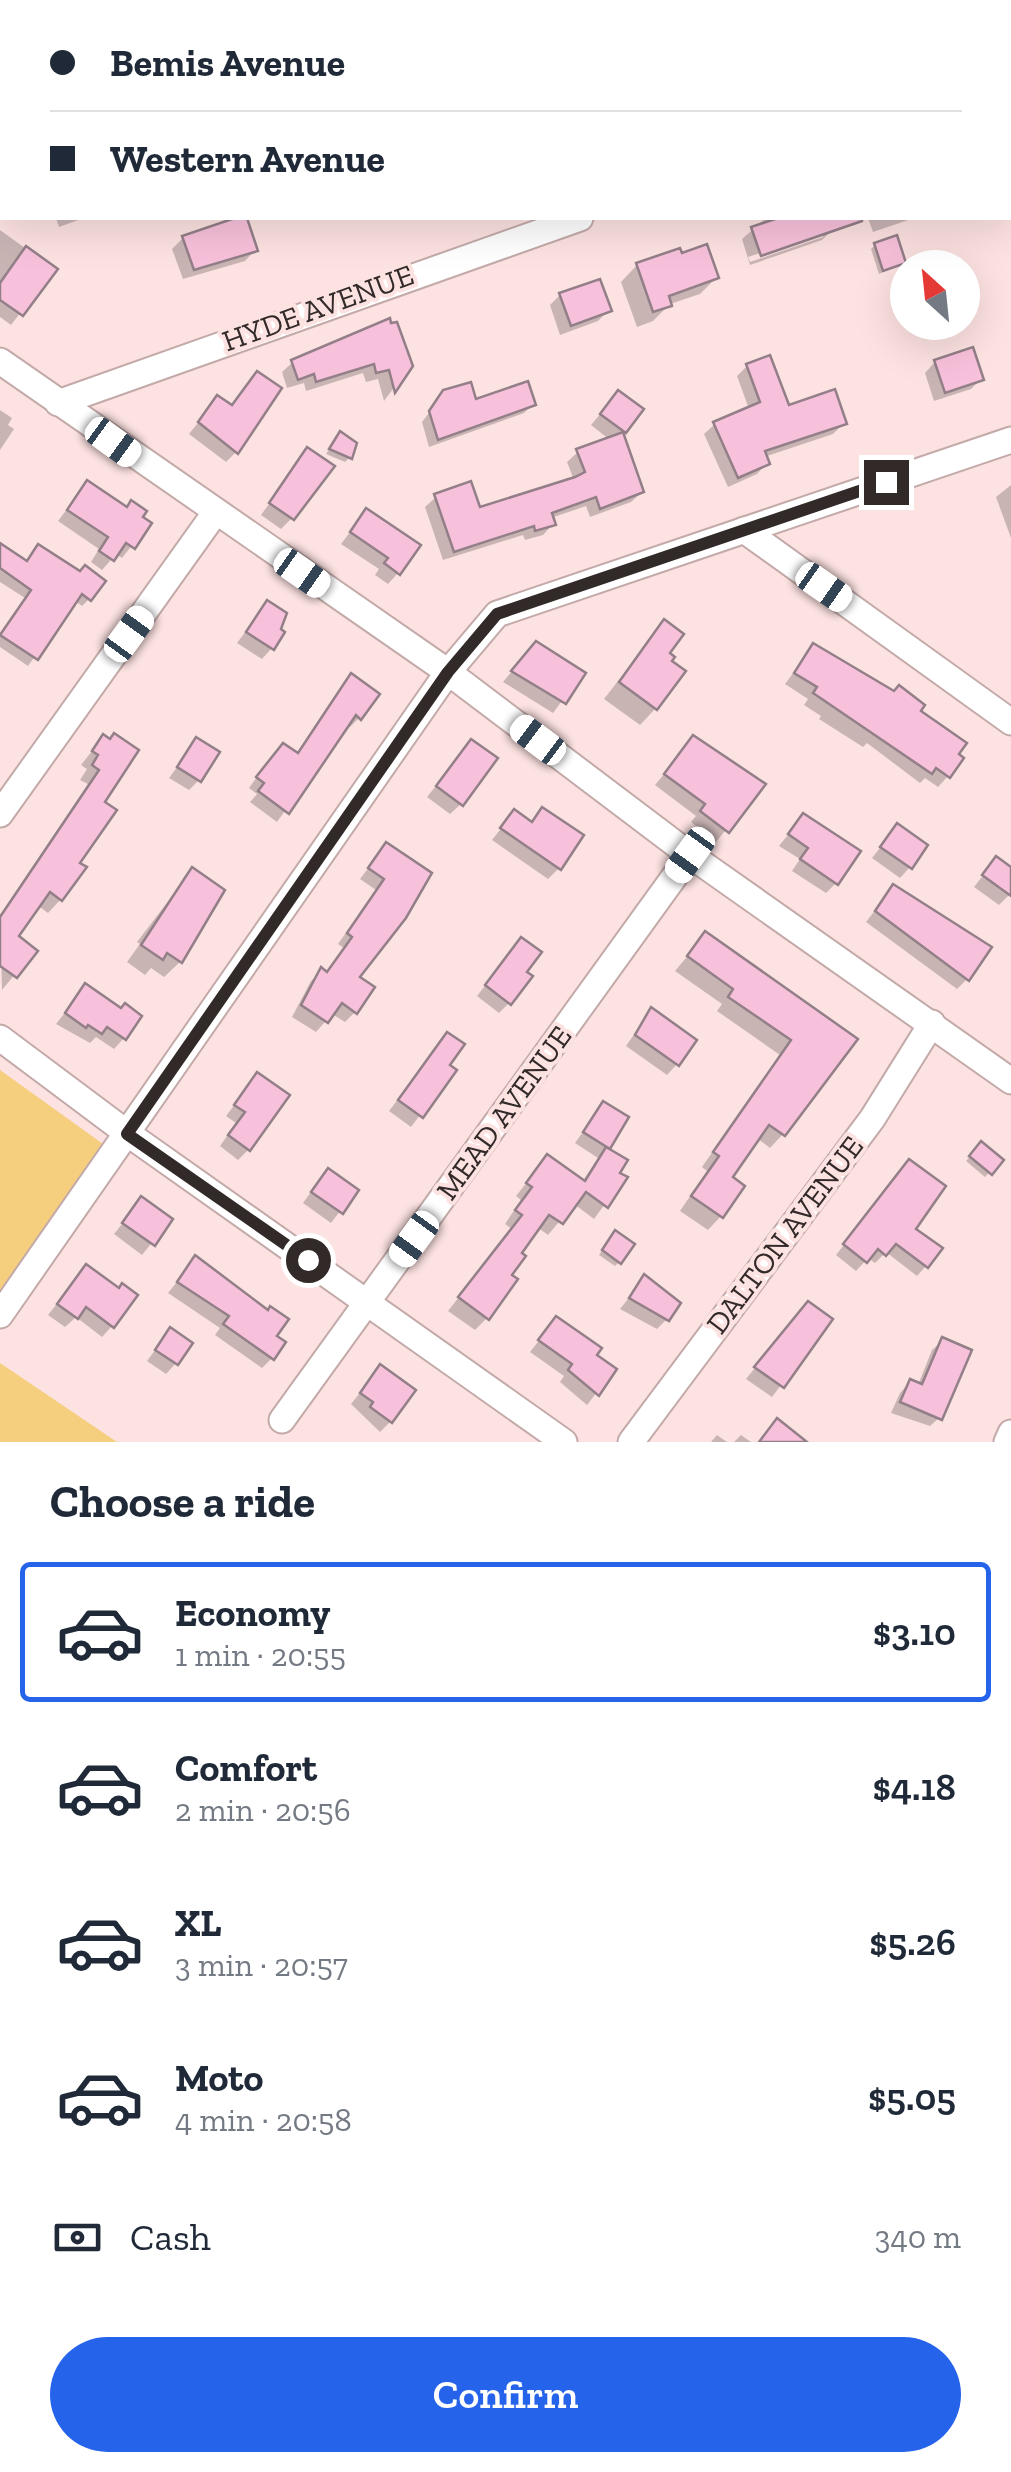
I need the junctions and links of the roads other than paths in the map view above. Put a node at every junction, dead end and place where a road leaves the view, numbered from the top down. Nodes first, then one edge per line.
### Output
1 (574, 220) edge
2 (0, 362) edge
3 (58, 403) junction
4 (1011, 440) edge
5 (215, 514) junction
6 (744, 530) junction
7 (448, 672) junction
8 (1011, 722) edge
9 (0, 814) edge
10 (690, 855) junction
11 (932, 1023) junction
12 (0, 1038) edge
13 (1011, 1082) edge
14 (127, 1134) junction
15 (368, 1302) junction
16 (0, 1315) edge
17 (282, 1420) dead end
18 (1011, 1433) edge
19 (564, 1442) edge
20 (631, 1442) edge
21 (1007, 1442) edge

1 - 3 street, HYDE AVENUE
2 - 3 street
3 - 5 street
4 - 6 street
5 - 7 street
5 - 9 street
6 - 7 street
6 - 8 street
7 - 10 street
7 - 14 street
10 - 11 street
10 - 15 street, MEAD AVENUE
11 - 13 street
11 - 20 street, DALTON AVENUE
12 - 14 street
14 - 15 street
14 - 16 street
15 - 17 street, MEAD AVENUE
15 - 19 street
18 - 21 street

